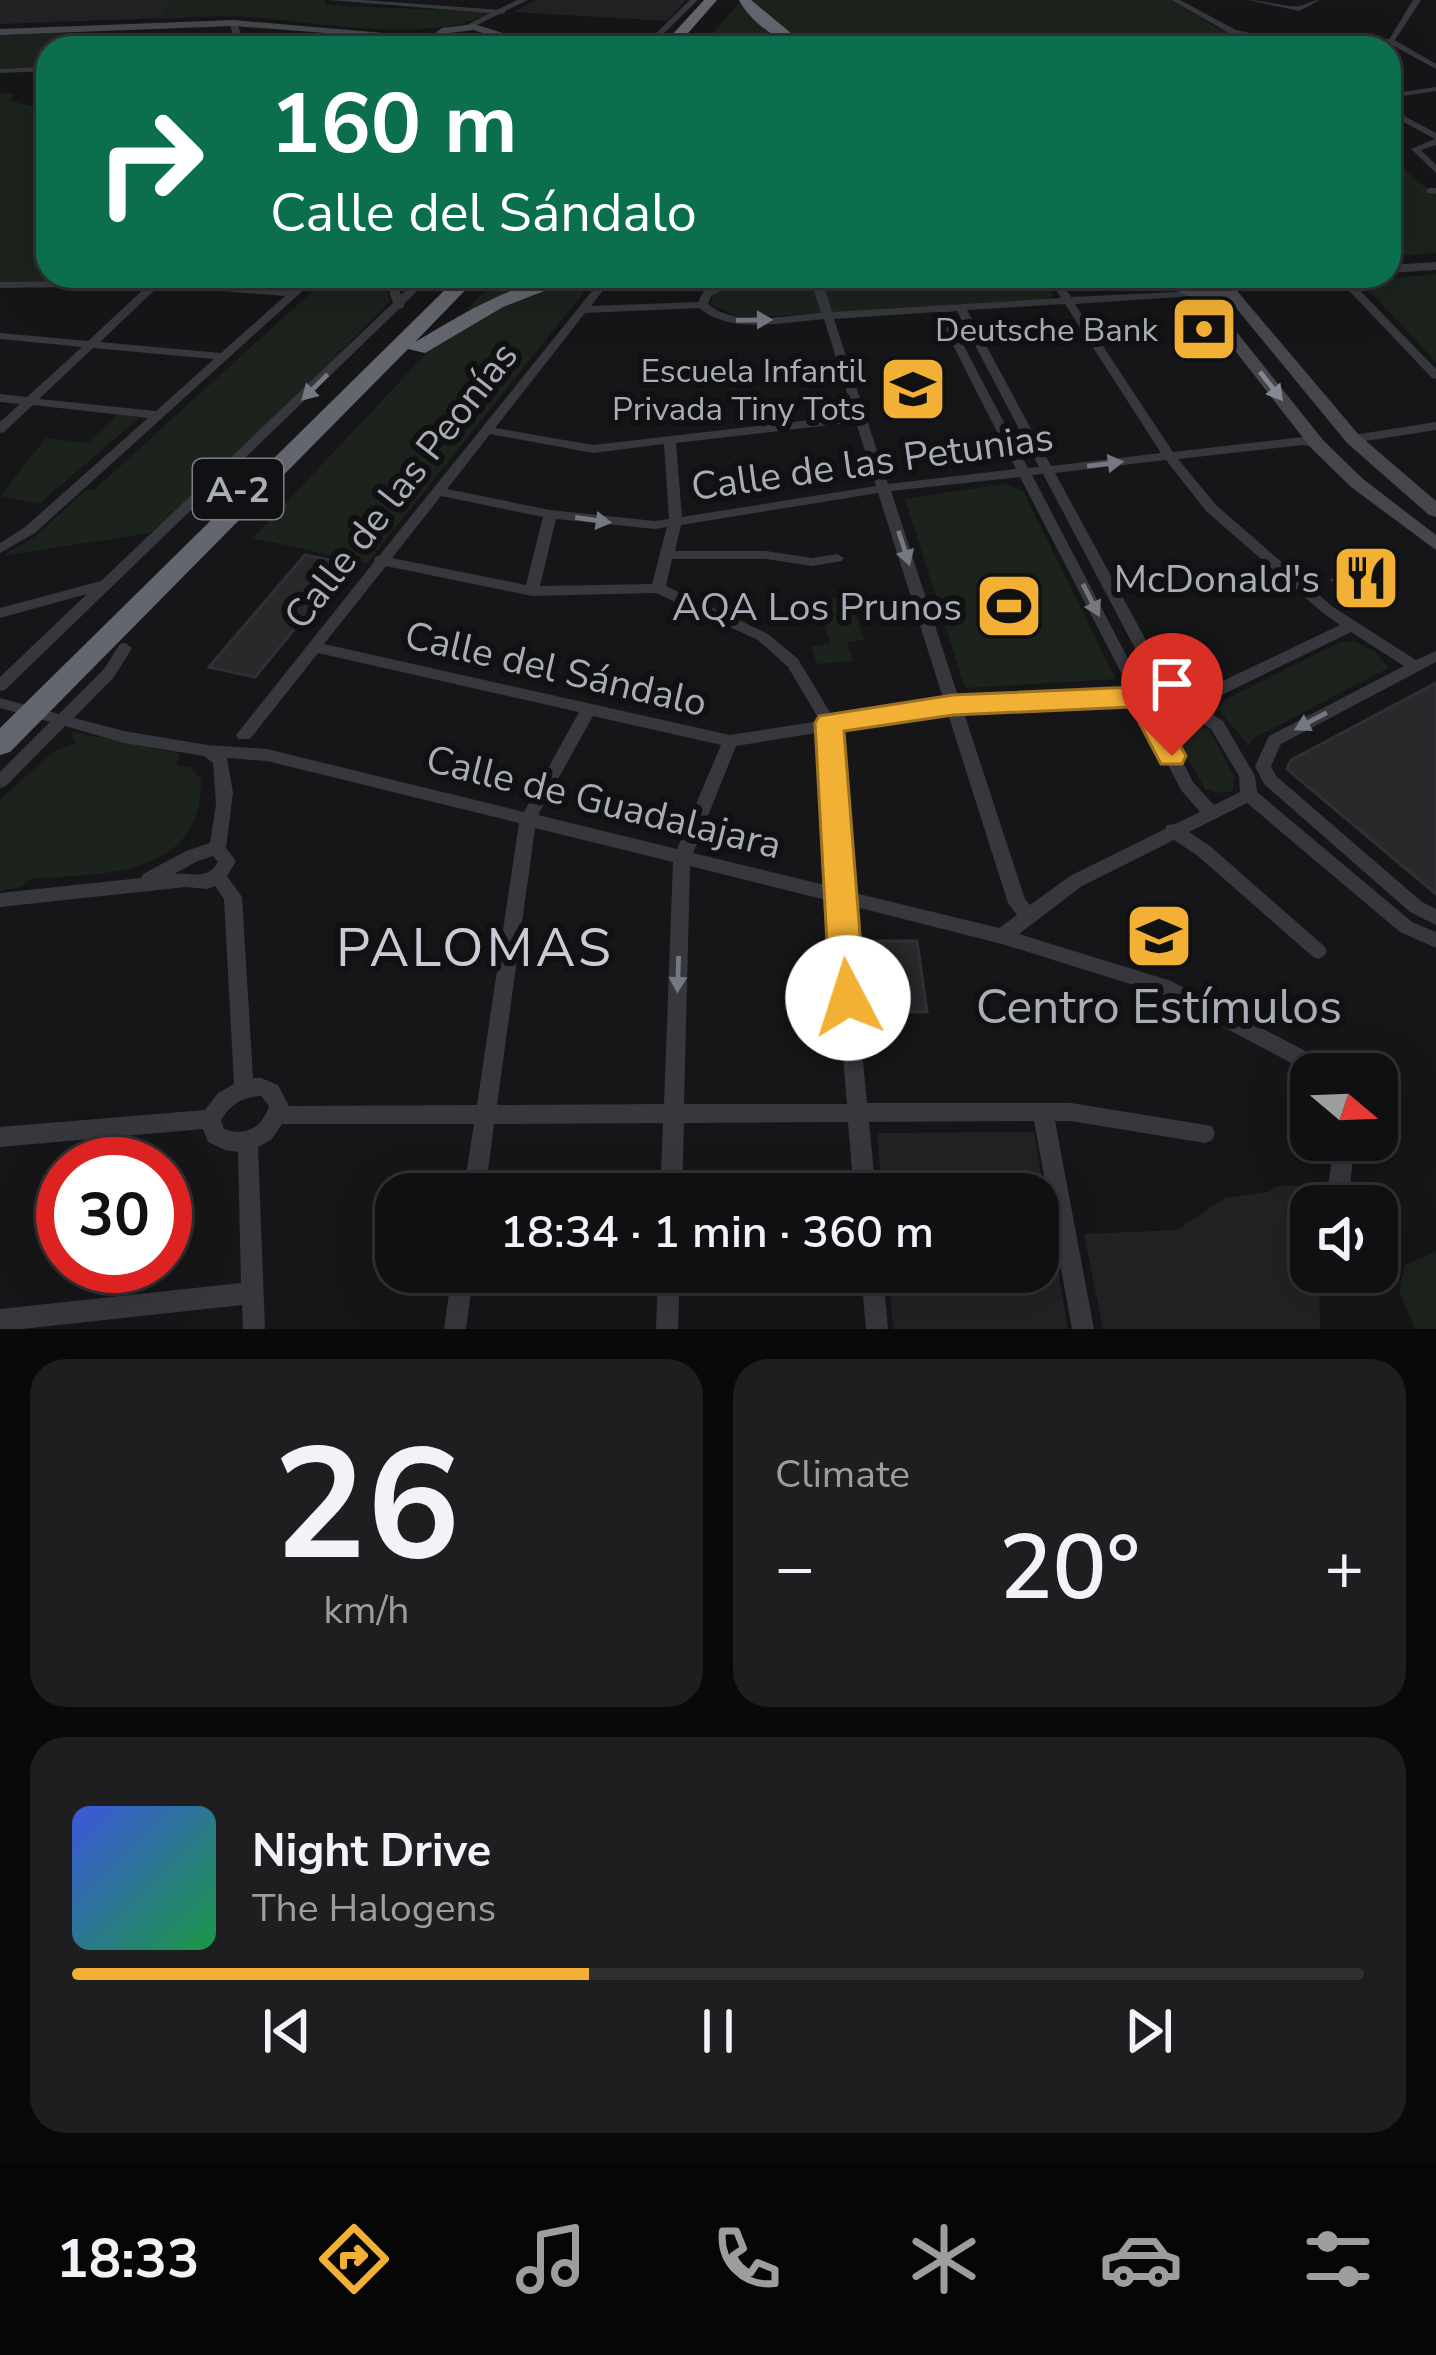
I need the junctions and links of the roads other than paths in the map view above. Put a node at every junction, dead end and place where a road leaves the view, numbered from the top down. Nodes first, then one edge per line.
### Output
1 (332, 0) edge
2 (454, 0) edge
3 (524, 0) edge
4 (694, 0) edge
5 (711, 0) edge
6 (724, 0) edge
7 (745, 0) edge
8 (1175, 0) edge
9 (1252, 0) edge
10 (1316, 0) edge
11 (1417, 0) edge
12 (446, 9) junction
13 (502, 12) junction
14 (230, 21) junction
15 (486, 25) junction
16 (0, 29) edge
17 (237, 36) edge
18 (438, 36) joint
19 (488, 36) edge
20 (657, 36) edge
21 (678, 36) edge
22 (691, 36) edge
23 (786, 36) edge
24 (1255, 36) edge
25 (1393, 36) edge
26 (1401, 47) edge
27 (1436, 66) edge
28 (36, 67) edge
29 (0, 71) edge
30 (1436, 89) edge
31 (1401, 94) edge
32 (1401, 118) edge
33 (1436, 139) edge
34 (1436, 170) edge
35 (1436, 263) edge
36 (1401, 265) edge
37 (7, 285) edge
38 (151, 288) edge
39 (241, 288) edge
40 (301, 288) edge
41 (393, 288) edge
42 (415, 288) edge
43 (440, 288) edge
44 (458, 288) edge
45 (539, 288) edge
46 (599, 288) edge
47 (718, 288) edge
48 (819, 288) edge
49 (1060, 288) edge
50 (1187, 288) edge
51 (1215, 288) edge
52 (1239, 288) edge
53 (1352, 288) edge
54 (294, 294) junction
55 (1196, 294) junction
56 (0, 298) edge
57 (1069, 302) junction
58 (702, 304) junction
59 (399, 305) junction
60 (961, 309) junction
61 (581, 310) junction
62 (940, 310) junction
63 (830, 316) junction
64 (0, 335) edge
65 (91, 344) junction
66 (225, 357) junction
67 (1436, 376) edge
68 (0, 398) edge
69 (30, 401) junction
70 (158, 415) junction
71 (863, 417) junction
72 (1436, 426) edge
73 (0, 429) edge
74 (487, 430) junction
75 (1353, 440) junction
76 (670, 443) junction
77 (1317, 444) junction
78 (1170, 457) junction
79 (1048, 471) junction
80 (1025, 473) junction
81 (266, 482) junction
82 (885, 488) junction
83 (437, 491) junction
84 (1436, 512) edge
85 (550, 514) junction
86 (676, 520) junction
87 (1431, 534) edge
88 (0, 549) edge
89 (667, 555) junction
90 (836, 558) dead end
91 (380, 560) junction
92 (112, 581) junction
93 (658, 588) junction
94 (532, 591) junction
95 (0, 613) edge
96 (1350, 626) junction
97 (314, 647) junction
98 (125, 648) joint
99 (1436, 656) edge
100 (1414, 666) junction
101 (0, 686) edge
102 (1141, 699) junction
103 (0, 703) edge
104 (953, 705) junction
105 (1184, 706) junction
106 (589, 709) junction
107 (0, 719) edge
108 (830, 723) junction
109 (1156, 726) junction
110 (244, 734) dead end
111 (730, 741) junction
112 (0, 746) edge
113 (208, 751) junction
114 (260, 754) junction
115 (224, 776) junction
116 (0, 782) edge
117 (1249, 795) junction
118 (1211, 813) junction
119 (528, 819) junction
120 (1173, 830) junction
121 (217, 849) junction
122 (682, 858) junction
123 (185, 872) junction
124 (218, 878) junction
125 (838, 896) junction
126 (0, 900) edge
127 (1416, 907) junction
128 (1391, 914) junction
129 (1028, 915) junction
130 (1436, 918) edge
131 (1002, 936) junction
132 (1436, 940) edge
133 (1318, 951) dead end
134 (1290, 1053) edge
135 (244, 1088) junction
136 (674, 1112) junction
137 (858, 1113) junction
138 (1043, 1114) junction
139 (277, 1115) junction
140 (484, 1117) junction
141 (211, 1119) junction
142 (1205, 1132) dead end
143 (0, 1137) edge
144 (248, 1142) junction
145 (477, 1173) edge
146 (672, 1173) edge
147 (863, 1173) edge
148 (251, 1293) junction
149 (460, 1293) edge
150 (668, 1293) edge
151 (874, 1293) edge
152 (0, 1320) edge
153 (254, 1329) edge
154 (455, 1329) edge
155 (667, 1329) edge
156 (877, 1329) edge
157 (1083, 1329) edge

1 - 12 street
2 - 12 street
3 - 13 street
4 - 20 street
5 - 21 highway
6 - 22 highway
7 - 23 highway
8 - 24 street
9 - 10 street
11 - 25 street
12 - 13 street
13 - 15 street
14 - 16 main road
14 - 17 street
14 - 18 main road
15 - 18 main road
15 - 19 main road
26 - 27 street
28 - 29 street
30 - 31 street
32 - 33 street
33 - 34 street
35 - 36 street
37 - 56 street
38 - 65 street
39 - 54 street
40 - 54 street
41 - 59 street
42 - 59 street
43 - 107 highway, A-2
44 - 81 highway, A-2
45 - 81 highway
46 - 61 street, Calle de las Peonías
47 - 58 street
48 - 63 street
49 - 57 street
50 - 55 main road
51 - 55 main road
52 - 75 main road
53 - 67 street
54 - 66 street
55 - 57 street
55 -> 77 main road
57 - 60 street
57 - 78 street
58 - 61 street
58 -> 63 street
59 -> 92 street
60 - 62 street
60 - 79 street
61 - 74 street, Calle de las Peonías
62 - 63 street
62 - 80 street
63 - 71 street
64 - 65 street
65 - 66 street
65 - 69 street
66 - 70 street
68 - 69 street
69 - 70 street
69 - 73 street
70 - 88 street
71 - 76 street
71 - 82 street
72 - 75 street
74 - 76 street
74 - 83 street, Calle de las Peonías
75 - 84 main road
76 - 86 street
77 - 78 street, Calle de las Petunias
77 - 87 main road
79 -> 78 street, Calle de las Petunias
78 - 96 street
79 - 80 street, Calle de las Petunias
79 - 105 street
80 - 82 street, Calle de las Petunias
80 -> 102 street
81 - 98 highway, A-2
81 - 112 highway, A-2
82 - 86 street, Calle de las Petunias
82 -> 104 street
83 - 85 street, Calle de las Petunias
83 - 91 street, Calle de las Peonías
85 -> 86 street, Calle de las Petunias
85 - 94 street
86 - 89 street
89 - 90 street
89 - 93 street
91 - 94 street
91 - 97 street, Calle de las Peonías
92 - 95 street
92 - 101 street
93 - 94 street
93 - 108 street
96 - 100 street
96 - 105 street
97 - 106 street, Calle del Sándalo
97 - 110 street, Calle de las Peonías
98 - 116 street
99 - 100 street
100 -> 127 street
102 - 104 street, Calle del Sándalo
102 - 109 street
103 - 113 street, Calle de Guadalajara
104 - 108 street, Calle del Sándalo
104 - 129 street
105 - 109 street
105 - 117 street
106 - 111 street, Calle del Sándalo
106 - 119 street
108 - 111 street, Calle del Sándalo
108 - 125 street
109 - 118 street
111 - 122 street
113 - 114 street, Calle de Guadalajara
113 - 115 street
114 - 115 street
114 - 119 street, Calle de Guadalajara
115 - 121 street
117 - 118 street
117 - 128 street
118 - 120 street
119 - 122 street, Calle de Guadalajara
119 - 140 street
120 - 129 street
120 - 133 street
121 - 123 street
121 - 124 street
122 - 125 street, Calle de Guadalajara
122 -> 136 street
123 - 124 street
123 - 126 street
124 - 135 street
125 - 131 street, Calle de Guadalajara
125 - 137 street
127 - 128 street
127 - 130 street
128 - 132 street
129 - 131 street
131 - 134 street, Calle de Guadalajara
135 - 139 street
135 - 141 street
136 - 137 street
136 - 140 street
136 - 146 street
137 - 138 street
137 - 147 street
138 - 142 street
138 - 157 street
139 - 140 street
139 - 144 street
140 - 145 street
141 - 143 street
141 - 144 street
144 - 148 street
148 - 152 street
148 - 153 street
149 - 154 street
150 - 155 street
151 - 156 street

